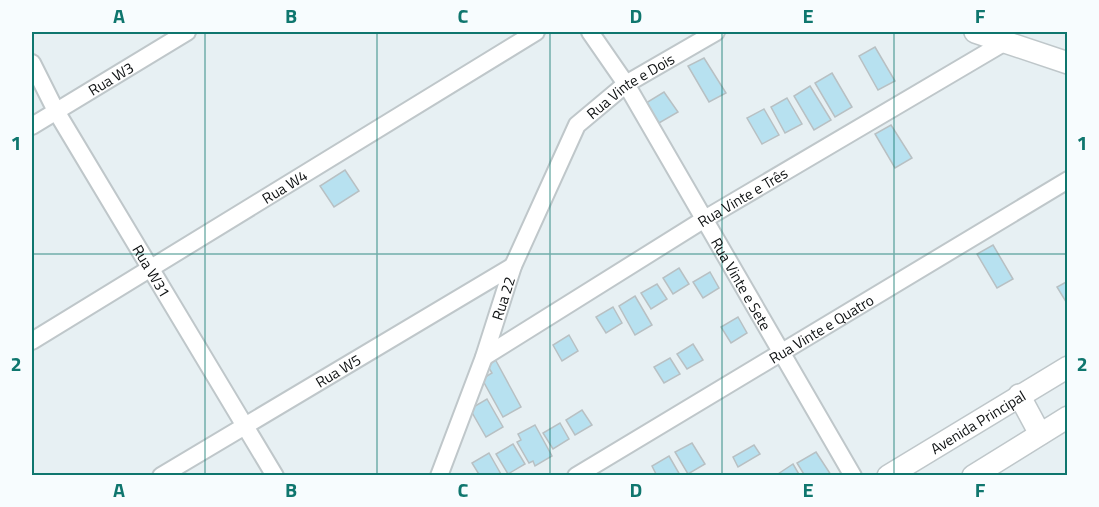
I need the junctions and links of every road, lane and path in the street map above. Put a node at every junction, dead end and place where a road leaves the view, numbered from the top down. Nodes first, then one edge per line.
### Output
1 (188, 32) edge
2 (536, 32) edge
3 (590, 32) edge
4 (716, 32) edge
5 (975, 32) edge
6 (1005, 42) junction
7 (32, 63) edge
8 (1068, 63) edge
9 (626, 84) junction
10 (57, 111) junction
11 (577, 125) joint
12 (32, 126) edge
13 (1068, 180) edge
14 (703, 220) junction
15 (513, 266) junction
16 (153, 269) junction
17 (32, 341) edge
18 (781, 352) junction
19 (484, 357) junction
20 (1068, 367) edge
21 (1019, 395) junction
22 (1068, 417) edge
23 (244, 424) junction
24 (1040, 434) junction
25 (161, 476) edge
26 (275, 476) edge
27 (440, 476) edge
28 (576, 476) edge
29 (853, 476) edge
30 (888, 476) edge
31 (973, 476) edge

1 - 10 street, Rua W3
2 - 16 street, Rua W4
3 - 9 street, Rua Vinte e Sete
4 - 9 street, Rua Vinte e Dois
5 - 6 street
6 - 8 street
6 - 14 street, Rua Vinte e Três
7 - 10 street, Rua W31
9 - 11 street, Rua Vinte e Dois
9 - 14 street, Rua Vinte e Sete
10 - 12 street, Rua W3
10 - 16 street, Rua W31
11 - 15 street, Rua 22
13 - 18 street, Rua Vinte e Quatro
14 - 18 street, Rua Vinte e Sete
14 - 19 street, Rua Vinte e Três
15 - 19 street, Rua 22
15 - 23 street, Rua W5
16 - 17 street, Rua W4
16 - 23 street, Rua W31
18 - 28 street, Rua Vinte e Quatro
18 - 29 street, Rua Vinte e Sete
19 - 27 street, Rua 22
20 - 21 street, Avenida Principal
21 - 24 street
21 - 30 street, Avenida Principal
22 - 24 street
23 - 25 street, Rua W5
23 - 26 street, Rua W31
24 - 31 street

